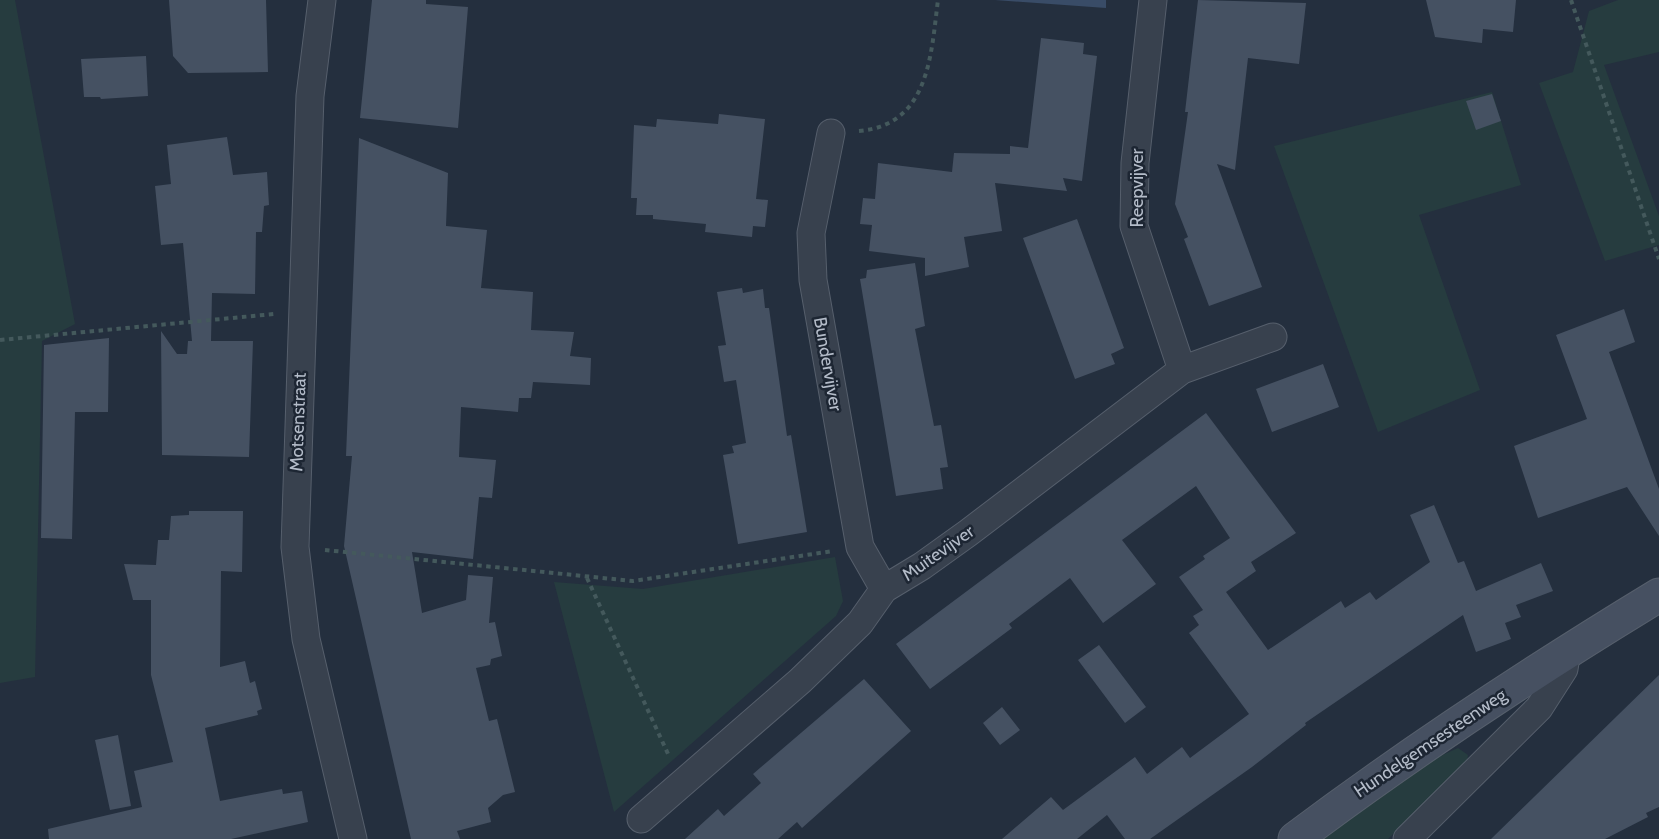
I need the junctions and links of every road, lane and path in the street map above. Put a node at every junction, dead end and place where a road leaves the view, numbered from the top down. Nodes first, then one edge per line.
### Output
1 (322, 0) edge
2 (938, 0) edge
3 (1153, 0) edge
4 (1571, 0) edge
5 (831, 133) joint
6 (1659, 259) edge
7 (302, 312) junction
8 (1273, 337) dead end
9 (0, 340) edge
10 (1182, 370) junction
11 (294, 547) junction
12 (860, 547) junction
13 (587, 578) junction
14 (884, 589) junction
15 (1659, 595) edge
16 (1567, 650) junction
17 (681, 784) junction
18 (640, 819) dead end
19 (353, 839) edge
20 (1295, 839) edge
21 (1407, 839) edge

1 - 7 street, Motsenstraat
2 - 5 path
3 - 10 street, Reepvijver
4 - 6 path
5 - 12 street, Bundervijver
7 - 9 path
7 - 11 street, Motsenstraat
8 - 10 street, Muitevijver
10 - 14 street, Muitevijver
11 - 13 path
11 - 19 street, Motsenstraat
12 - 13 path
12 - 14 street, Bundervijver
13 - 17 path
14 - 17 street, Muitevijver
15 - 16 main road, Hundelgemsesteenweg
16 - 20 main road, Hundelgemsesteenweg
16 - 21 street, Hundelgemsesteenweg
17 - 18 street, Muitevijver

